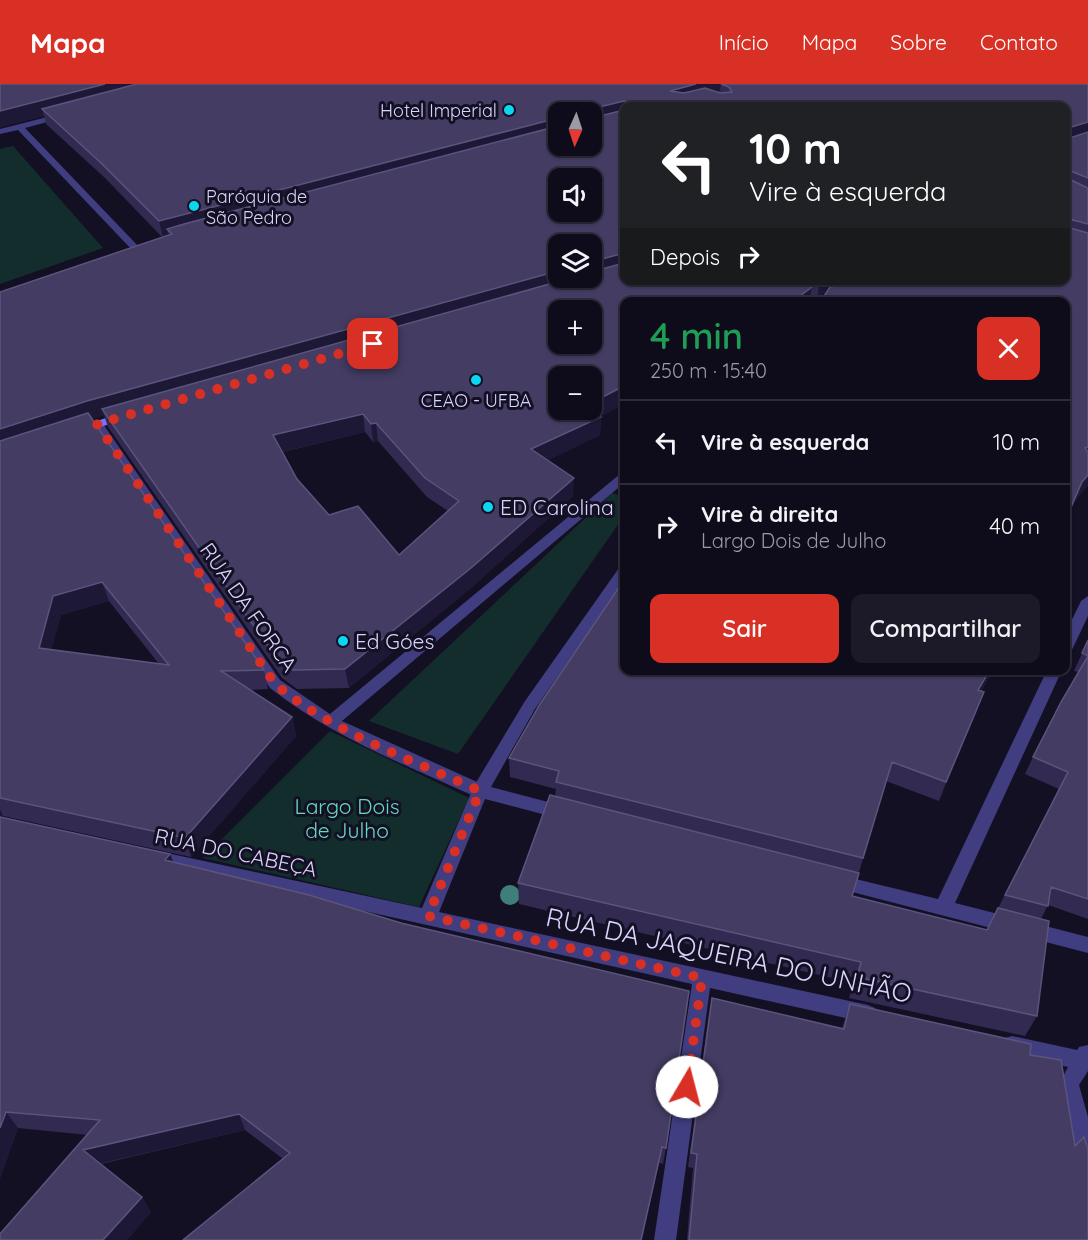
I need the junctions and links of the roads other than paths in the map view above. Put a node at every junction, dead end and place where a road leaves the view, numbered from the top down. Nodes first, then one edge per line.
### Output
1 (77, 112) edge
2 (20, 127) junction
3 (0, 132) edge
4 (142, 249) joint
5 (126, 254) edge
6 (775, 285) edge
7 (803, 297) edge
8 (143, 410) edge
9 (97, 424) junction
10 (64, 434) edge
11 (620, 480) edge
12 (620, 577) edge
13 (1088, 601) edge
14 (1070, 639) edge
15 (1053, 675) edge
16 (331, 722) junction
17 (480, 791) junction
18 (584, 818) edge
19 (132, 852) edge
20 (816, 876) edge
21 (943, 909) junction
22 (428, 916) junction
23 (1088, 945) edge
24 (702, 978) junction
25 (886, 1018) edge
26 (990, 1040) edge
27 (1086, 1058) edge
28 (1088, 1157) edge
29 (665, 1240) edge

1 - 2 street
2 - 3 street
2 - 4 street
4 - 5 main road
6 - 7 street
8 - 9 main road
9 - 10 main road
9 - 16 street, RUA DA FORCA
11 - 16 street
12 - 17 street
13 - 14 street
15 - 21 street
16 - 17 street, RUA DA FORCA
17 - 18 street, RUA DA FORCA
17 - 22 street
19 - 22 street, RUA DO CABEÇA
20 - 21 street
21 - 23 street
22 - 24 street, RUA DA JAQUEIRA DO UNHÃO
24 - 25 street, RUA DA JAQUEIRA DO UNHÃO
24 - 29 street
26 - 27 street
27 - 28 street

